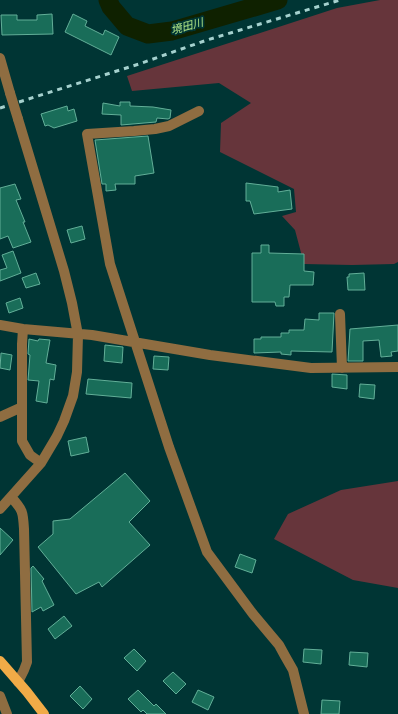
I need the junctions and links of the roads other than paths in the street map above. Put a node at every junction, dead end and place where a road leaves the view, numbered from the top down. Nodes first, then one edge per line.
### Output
1 (0, 58) edge
2 (199, 111) dead end
3 (340, 314) dead end
4 (2, 323) edge
5 (23, 329) junction
6 (78, 335) junction
7 (136, 344) junction
8 (398, 367) edge
9 (342, 368) junction
10 (22, 407) junction
11 (0, 417) edge
12 (41, 463) junction
13 (11, 497) junction
14 (0, 509) edge
15 (0, 661) edge
16 (18, 682) junction
17 (0, 696) edge
18 (6, 714) edge
19 (44, 714) edge
20 (304, 714) edge

1 - 6 street, bridge
2 - 7 street
3 - 9 street
4 - 5 street
5 - 6 street
5 - 10 street
6 - 7 street
6 - 12 street
7 - 9 street
7 - 20 street
8 - 9 street
10 - 11 street
10 - 12 street
12 - 13 street
13 - 14 street
13 - 16 street
15 - 16 main road
16 - 19 main road
17 - 18 street

